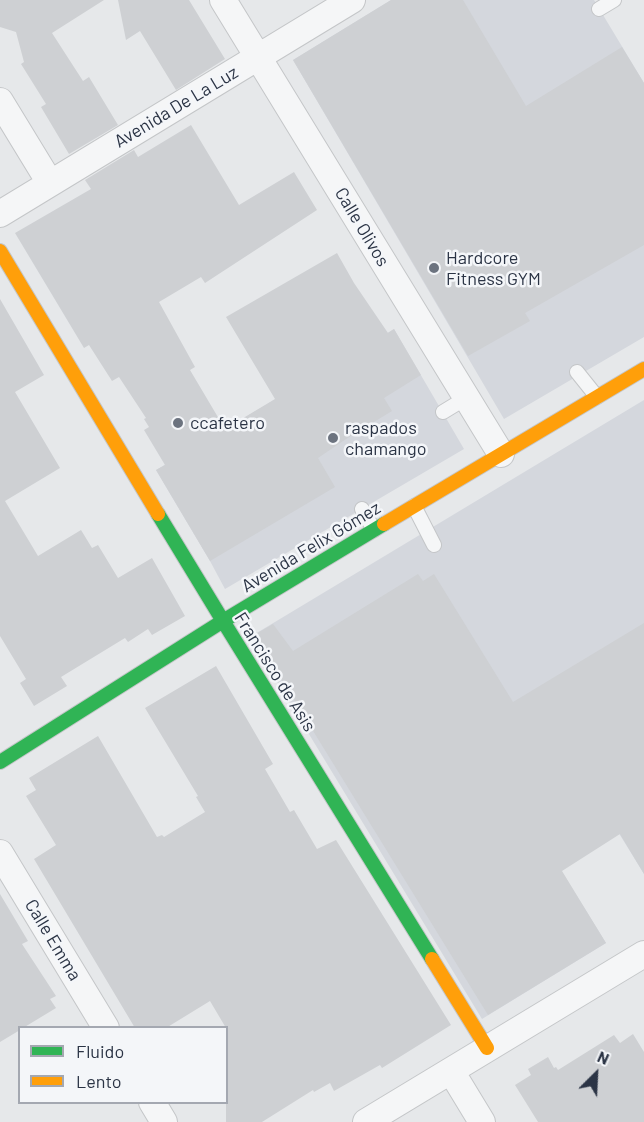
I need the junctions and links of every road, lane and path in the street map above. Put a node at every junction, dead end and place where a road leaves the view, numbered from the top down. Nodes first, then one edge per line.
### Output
1 (223, 0) edge
2 (352, 0) edge
3 (614, 0) edge
4 (599, 9) dead end
5 (258, 57) junction
6 (0, 101) edge
7 (50, 183) junction
8 (0, 214) edge
9 (0, 251) edge
10 (644, 369) edge
11 (577, 372) dead end
12 (597, 397) junction
13 (466, 398) junction
14 (443, 412) dead end
15 (501, 454) junction
16 (414, 506) junction
17 (362, 509) dead end
18 (374, 530) junction
19 (434, 545) dead end
20 (223, 621) junction
21 (0, 762) edge
22 (0, 853) edge
23 (644, 954) edge
24 (105, 1026) edge
25 (487, 1048) junction
26 (450, 1071) junction
27 (153, 1104) edge
28 (164, 1122) edge
29 (366, 1122) edge
30 (482, 1122) edge

1 - 5 street, Calle Olivos
2 - 5 street, Avenida De La Luz
3 - 4 lane
5 - 7 street, Avenida De La Luz
5 - 13 street, Calle Olivos
6 - 7 street
7 - 8 street, Avenida De La Luz
9 - 20 street, Francisco de Asis
10 - 12 street, Avenida Felix Gómez
11 - 12 lane
12 - 15 street, Avenida Felix Gómez
13 - 14 lane
13 - 15 street, Calle Olivos
15 - 16 street, Avenida Felix Gómez
16 - 18 street, Avenida Felix Gómez
16 - 19 lane
17 - 18 lane
18 - 20 street, Avenida Felix Gómez
20 - 21 street, Avenida Felix Gómez
20 - 25 street, Francisco de Asis
22 - 24 street, Calle Emma
23 - 25 street
25 - 26 street
26 - 29 street
26 - 30 street
27 - 28 street

